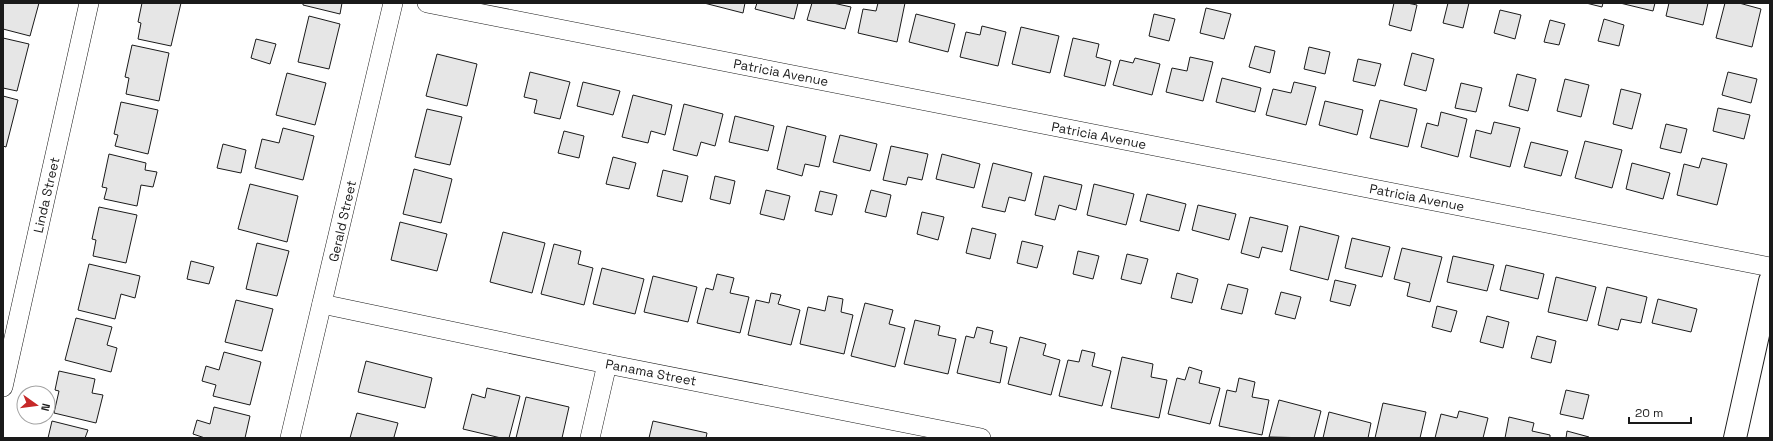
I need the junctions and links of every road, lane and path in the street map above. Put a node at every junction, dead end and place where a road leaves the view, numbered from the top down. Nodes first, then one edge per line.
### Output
1 (89, 3) edge
2 (393, 3) edge
3 (427, 3) edge
4 (1770, 267) edge
5 (1770, 281) edge
6 (322, 304) junction
7 (608, 364) junction
8 (3, 387) edge
9 (290, 438) edge
10 (590, 438) edge
11 (980, 438) edge
12 (1735, 438) edge

1 - 8 street, Linda Street
2 - 6 street, Gerald Street
3 - 4 street, Patricia Avenue
5 - 12 main road
6 - 7 street, Panama Street
6 - 9 street, Gerald Street
7 - 10 street
7 - 11 street, Panama Street

